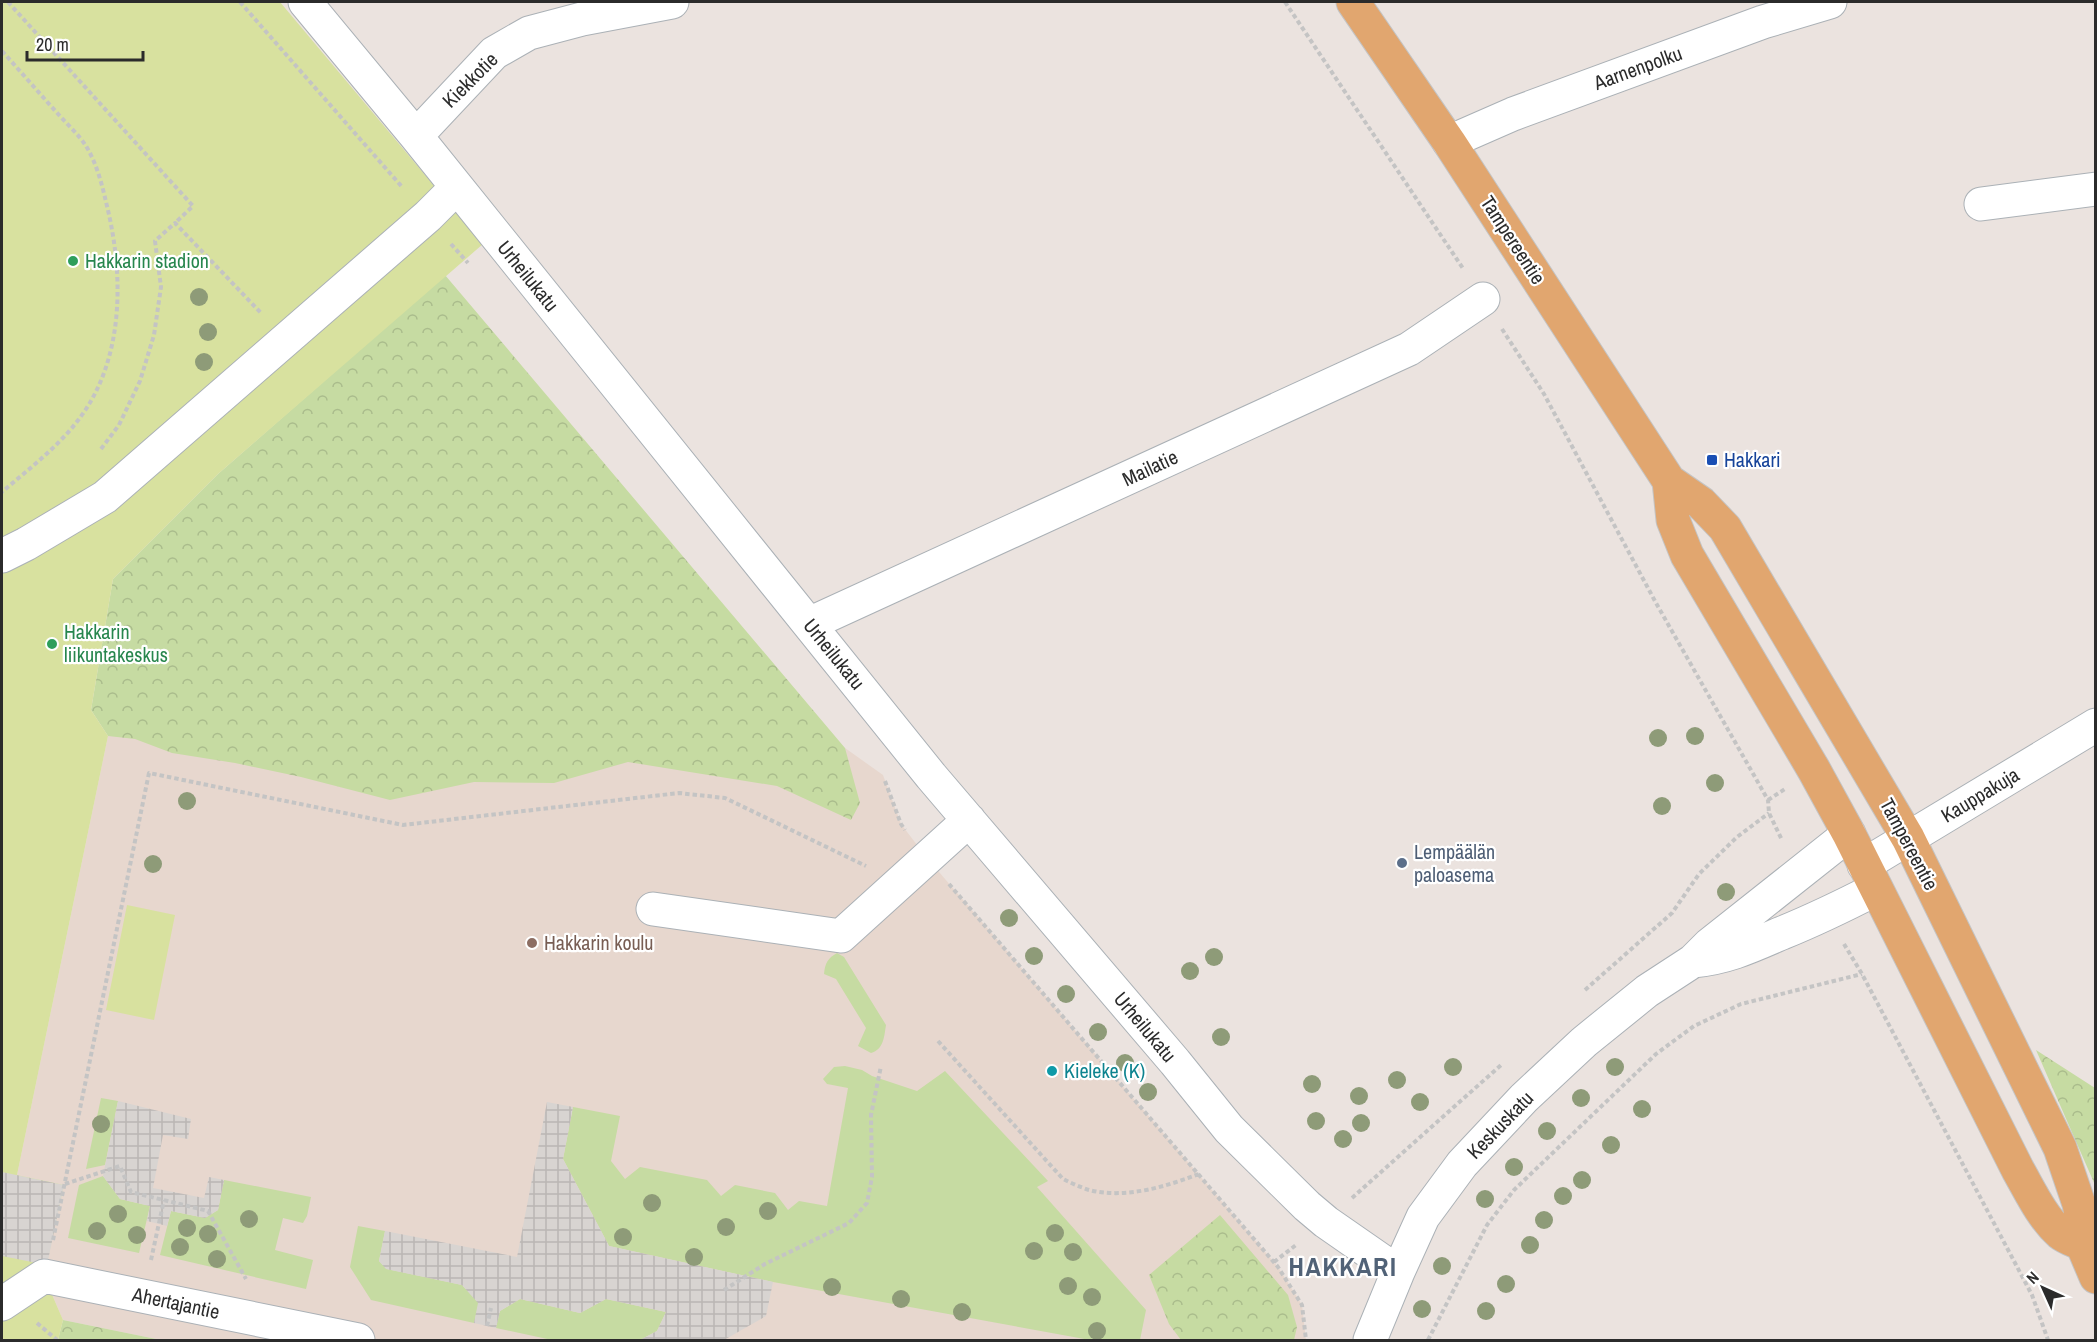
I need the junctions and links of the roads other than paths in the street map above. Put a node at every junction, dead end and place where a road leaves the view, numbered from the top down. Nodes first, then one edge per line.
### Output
1 (305, 2) edge
2 (672, 2) edge
3 (1353, 2) edge
4 (1830, 2) edge
5 (416, 136) junction
6 (1449, 142) junction
7 (456, 188) junction
8 (2096, 189) edge
9 (1981, 204) dead end
10 (1483, 299) road end
11 (1669, 482) junction
12 (2, 556) edge
13 (809, 624) junction
14 (2096, 725) edge
15 (969, 820) junction
16 (1849, 834) junction
17 (1908, 838) junction
18 (1870, 877) junction
19 (653, 909) dead end
20 (1693, 961) junction
21 (2082, 1244) junction
22 (1398, 1272) junction
23 (2096, 1277) edge
24 (2, 1304) edge
25 (358, 1341) edge
26 (1370, 1341) edge

1 - 5 street, Urheilukatu
2 - 5 street, Kiekkotie
3 - 6 main road, Tampereentie
4 - 6 street, Aarnenpolku
5 - 7 street, Urheilukatu
6 - 11 main road, Tampereentie
7 - 12 street
7 - 13 street, Urheilukatu
8 - 9 street
10 - 13 street, Mailatie
11 - 16 main road, Tampereentie
11 - 17 main road, Tampereentie
13 - 15 street, Urheilukatu
14 - 17 street, Kauppakuja
15 - 19 street
15 - 22 street, Urheilukatu
16 - 18 main road, Tampereentie
16 - 20 street, Keskuskatu
17 - 18 street, Kauppakuja
17 - 21 main road, Tampereentie
18 - 20 street, Keskuskatu
18 - 21 main road, Tampereentie
20 - 22 street, Keskuskatu
21 - 23 main road, Tampereentie
22 - 26 street, Keskuskatu
24 - 25 street, Ahertajantie

